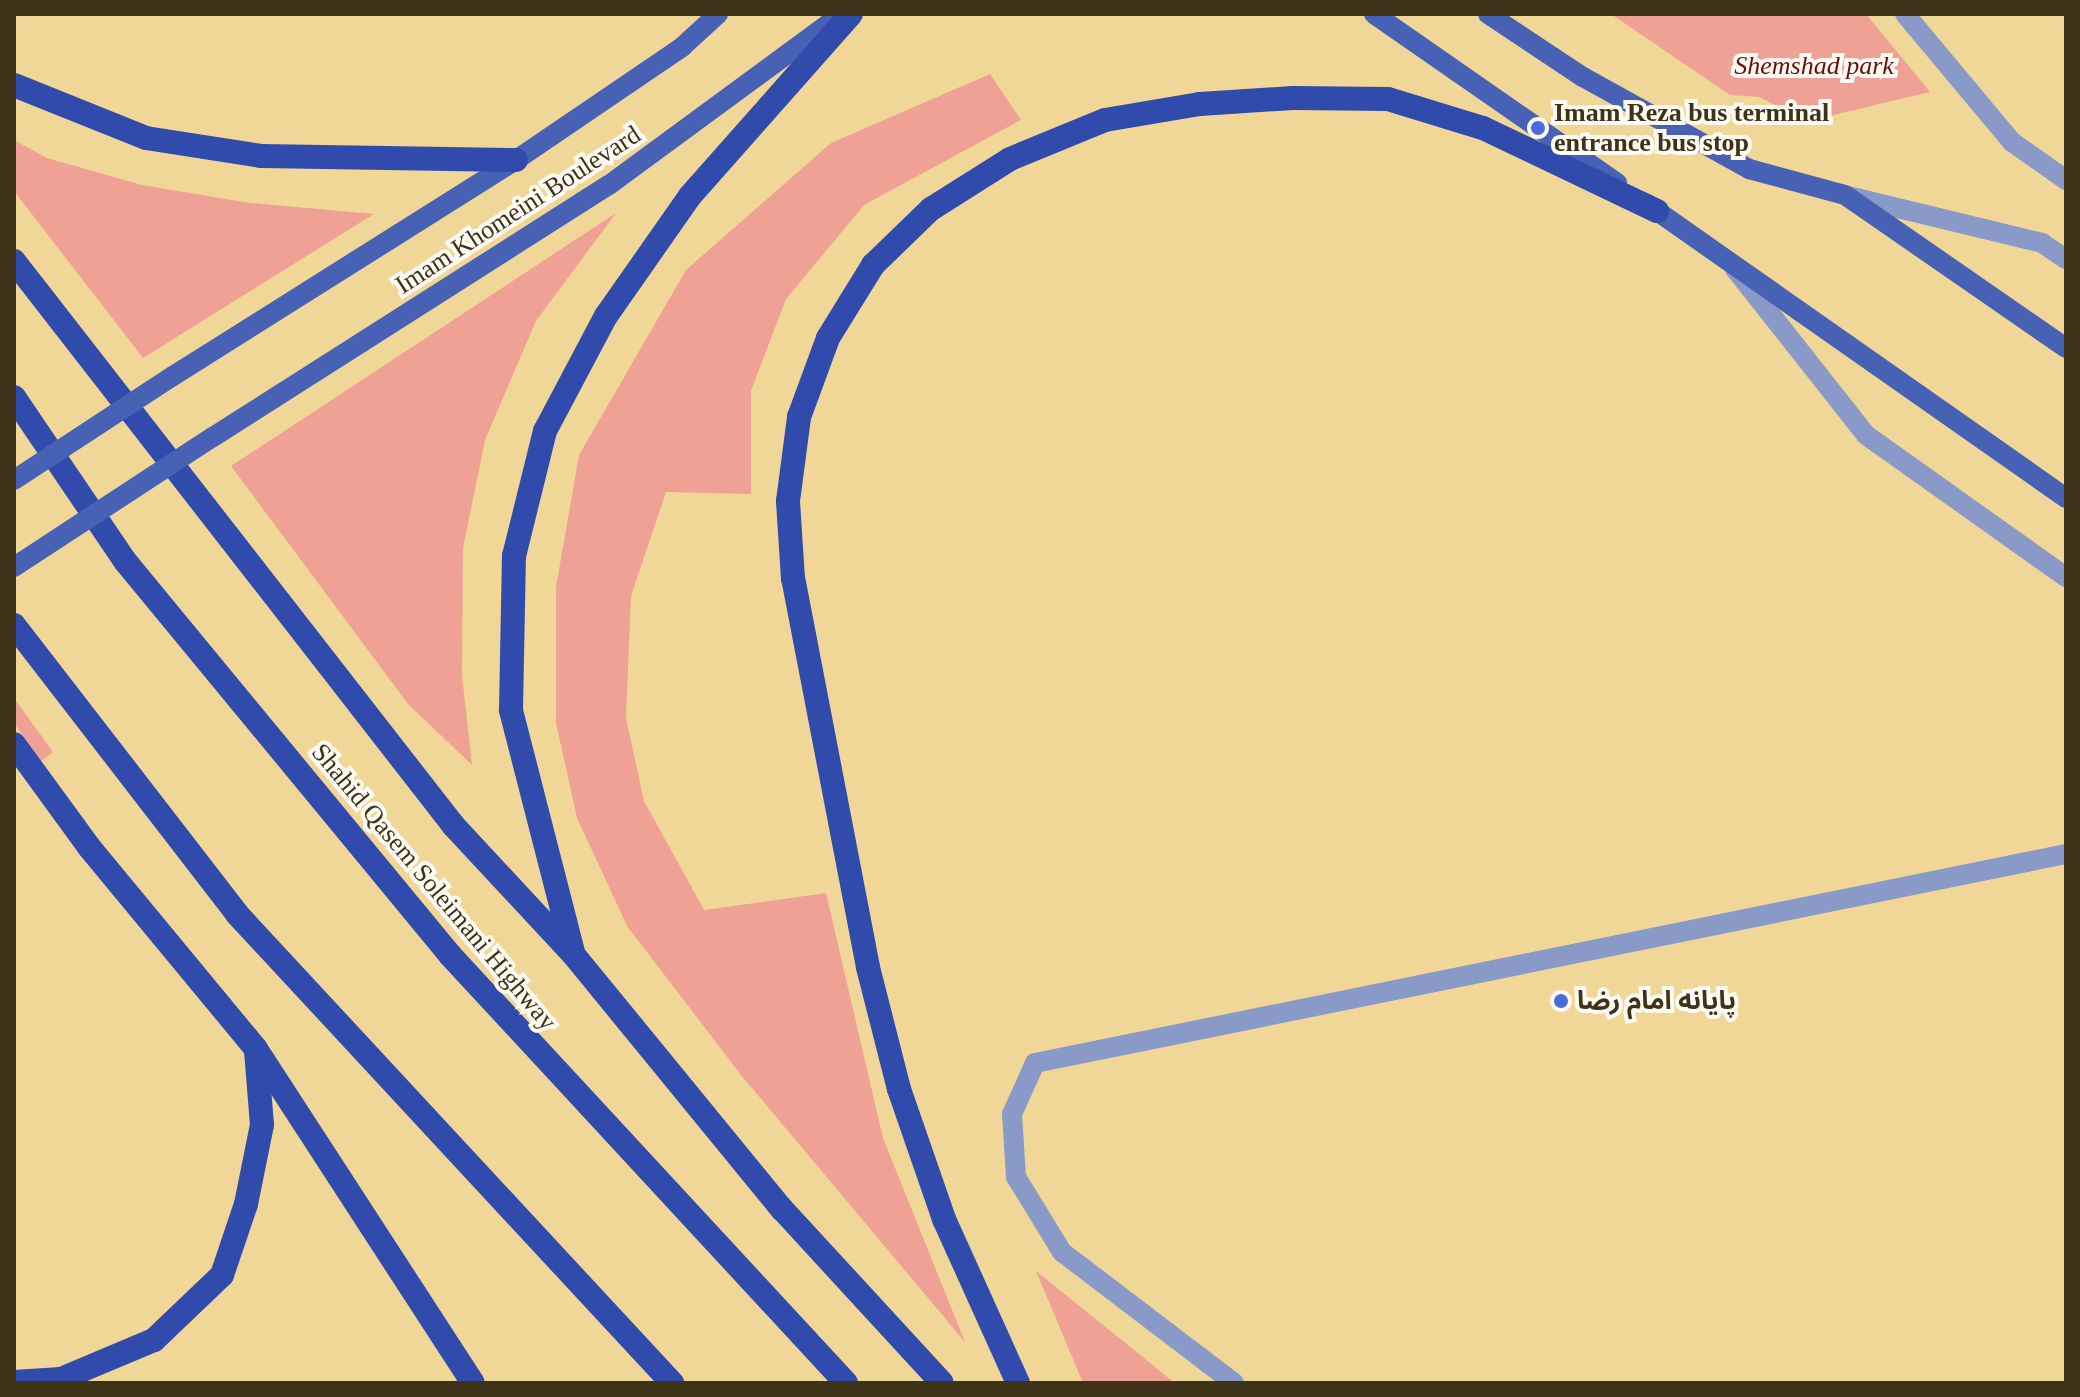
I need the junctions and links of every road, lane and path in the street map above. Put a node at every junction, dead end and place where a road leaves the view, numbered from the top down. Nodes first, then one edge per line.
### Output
1 (718, 14) edge
2 (842, 14) edge
3 (851, 14) edge
4 (1374, 14) edge
5 (1488, 14) edge
6 (1905, 14) edge
7 (14, 85) edge
8 (516, 160) junction
9 (2066, 180) edge
10 (1845, 195) junction
11 (1657, 211) junction
12 (2066, 259) edge
13 (14, 261) edge
14 (1730, 263) junction
15 (2066, 348) edge
16 (14, 397) edge
17 (14, 480) edge
18 (2066, 498) edge
19 (14, 567) edge
20 (2066, 577) edge
21 (14, 625) edge
22 (14, 744) edge
23 (2066, 854) edge
24 (573, 954) junction
25 (256, 1049) junction
26 (14, 1382) edge
27 (473, 1383) edge
28 (672, 1383) edge
29 (846, 1383) edge
30 (942, 1383) edge
31 (1018, 1383) edge
32 (1234, 1383) edge

1 - 8 main road, Imam Khomeini Boulevard
2 - 19 main road, Imam Khomeini Boulevard, bridge
3 - 24 highway
4 - 11 main road
5 - 10 main road
6 - 9 street
7 - 8 highway
8 - 17 main road, Imam Khomeini Boulevard, bridge
10 - 12 street
10 - 15 main road
11 - 14 main road
11 - 31 highway
13 - 24 highway
14 - 18 main road
14 - 20 street
16 - 29 highway, Shahid Qasem Soleimani Highway
21 - 28 highway
22 - 25 highway
23 - 32 street
24 - 30 highway
25 - 26 highway
25 - 27 highway

